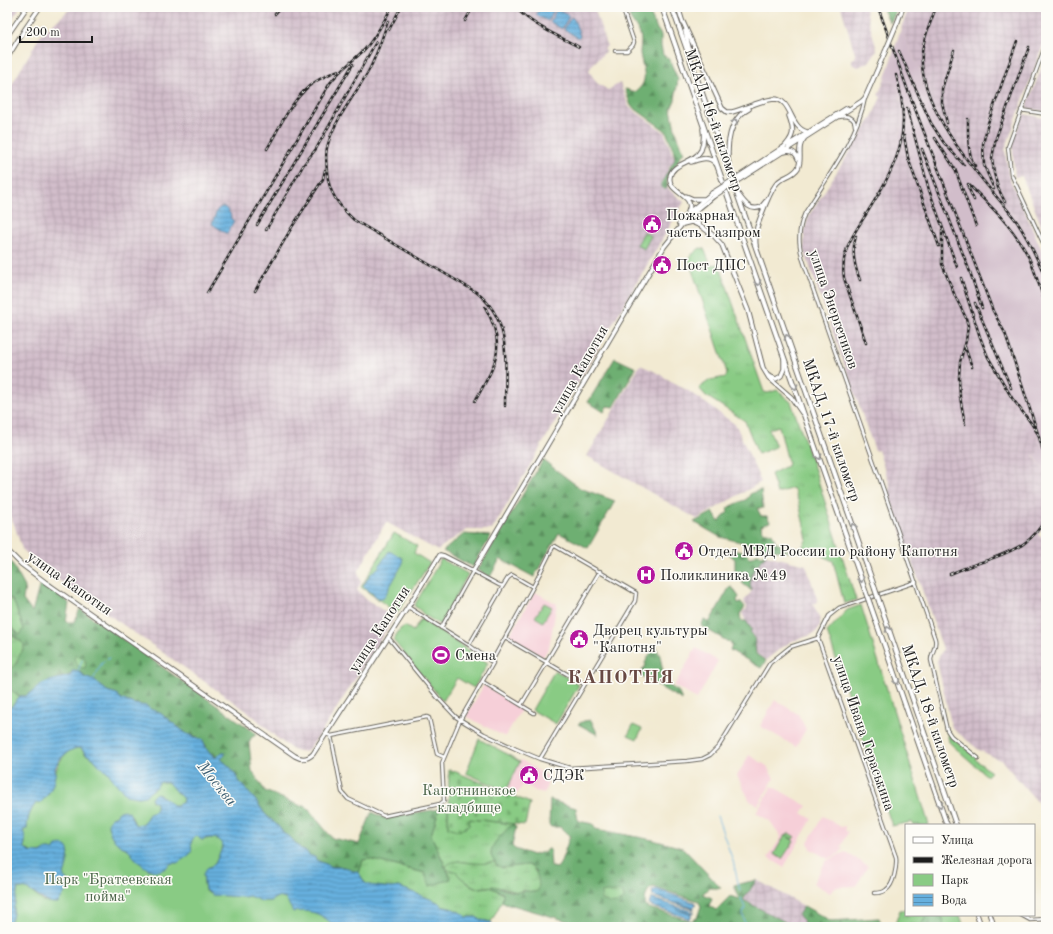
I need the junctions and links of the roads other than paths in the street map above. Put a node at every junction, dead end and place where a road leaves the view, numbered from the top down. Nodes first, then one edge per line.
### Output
1 (27, 7) edge
2 (40, 7) edge
3 (604, 7) edge
4 (622, 7) edge
5 (672, 7) edge
6 (678, 7) edge
7 (903, 7) edge
8 (600, 8) dead end
9 (663, 8) edge
10 (683, 22) junction
11 (7, 36) edge
12 (1046, 44) edge
13 (615, 51) dead end
14 (7, 58) edge
15 (694, 71) junction
16 (865, 98) junction
17 (1021, 110) junction
18 (1046, 114) edge
19 (837, 117) junction
20 (704, 126) junction
21 (854, 131) junction
22 (808, 133) junction
23 (782, 149) junction
24 (780, 153) junction
25 (718, 167) junction
26 (730, 173) junction
27 (744, 174) junction
28 (736, 190) junction
29 (713, 195) junction
30 (704, 199) junction
31 (698, 208) junction
32 (686, 215) junction
33 (681, 226) junction
34 (701, 226) junction
35 (667, 242) junction
36 (1046, 249) edge
37 (757, 252) junction
38 (783, 354) junction
39 (766, 373) junction
40 (806, 420) junction
41 (7, 550) edge
42 (600, 571) junction
43 (473, 572) junction
44 (916, 582) junction
45 (503, 586) junction
46 (533, 587) junction
47 (408, 607) junction
48 (884, 616) joint
49 (875, 619) joint
50 (441, 628) junction
51 (388, 636) junction
52 (505, 638) junction
53 (818, 638) junction
54 (469, 645) junction
55 (492, 662) junction
56 (546, 662) junction
57 (483, 682) junction
58 (584, 684) junction
59 (521, 705) junction
60 (534, 713) dead end
61 (460, 720) junction
62 (326, 734) junction
63 (331, 736) junction
64 (444, 757) junction
65 (978, 758) dead end
66 (540, 759) junction
67 (947, 824) edge
68 (956, 824) edge
69 (874, 894) dead end
70 (977, 916) edge
71 (990, 916) edge
72 (1023, 916) edge
73 (1046, 920) edge
74 (980, 927) edge
75 (994, 927) edge

1 - 11 main road
2 - 14 main road
3 - 8 street
4 - 13 street
5 - 15 highway, МКАД, 16-й километр
6 - 10 main road
7 - 16 main road, улица Энергетиков, bridge
9 - 20 highway, МКАД, 16-й километр
10 - 15 main road
10 - 22 main road
12 - 17 street
15 - 26 highway, МКАД, 16-й километр
16 - 19 main road
16 - 21 street, улица Энергетиков
16 - 22 main road
17 - 18 street
17 - 36 street
19 - 21 street
19 - 22 main road
20 - 25 highway, МКАД, 16-й километр
20 - 32 main road
21 - 44 street, улица Энергетиков
22 - 23 main road
22 - 24 main road
22 - 37 main road
26 -> 23 main road
23 - 27 main road
24 - 27 main road
24 - 28 main road
25 - 30 main road
25 -> 38 highway, МКАД, 16-й километр
26 - 28 highway, МКАД, 16-й километр
27 - 29 main road, bridge
28 - 37 highway, МКАД, 16-й километр
29 - 30 main road
29 - 31 main road
30 - 32 main road
31 - 33 main road
31 - 34 main road
32 - 35 main road
33 - 34 main road
33 - 35 main road
34 - 39 main road
35 - 43 main road, улица Капотня
48 -> 37 highway, МКАД, 17-й километр, bridge
38 - 39 main road
38 -> 40 highway, МКАД, 17-й километр
39 - 40 main road
40 -> 49 highway, МКАД, 17-й километр, bridge
41 - 62 main road, улица Капотня
42 - 46 street
42 - 56 street
42 - 58 street
43 - 45 street
43 - 47 main road, улица Капотня
43 - 50 street
44 - 53 street
44 - 65 street, улица Энергетиков
45 - 46 street
45 - 54 street
46 - 52 street
47 - 50 street
47 - 51 main road, улица Капотня
68 -> 48 highway, МКАД, 18-й километр
49 -> 67 highway, МКАД, 18-й километр
50 - 54 street
51 - 61 street
51 - 62 main road, улица Капотня
52 - 55 street
52 - 56 street
53 - 66 street
53 - 69 street, улица Ивана Гераськина
54 - 55 street
55 - 57 street
56 - 58 street
56 - 59 street
57 - 59 street
57 - 61 street
58 - 66 street
59 - 60 street
61 - 64 street
61 - 66 street
62 - 63 street
63 - 64 street
63 - 64 street
70 - 74 highway
71 - 75 highway
72 - 73 street

